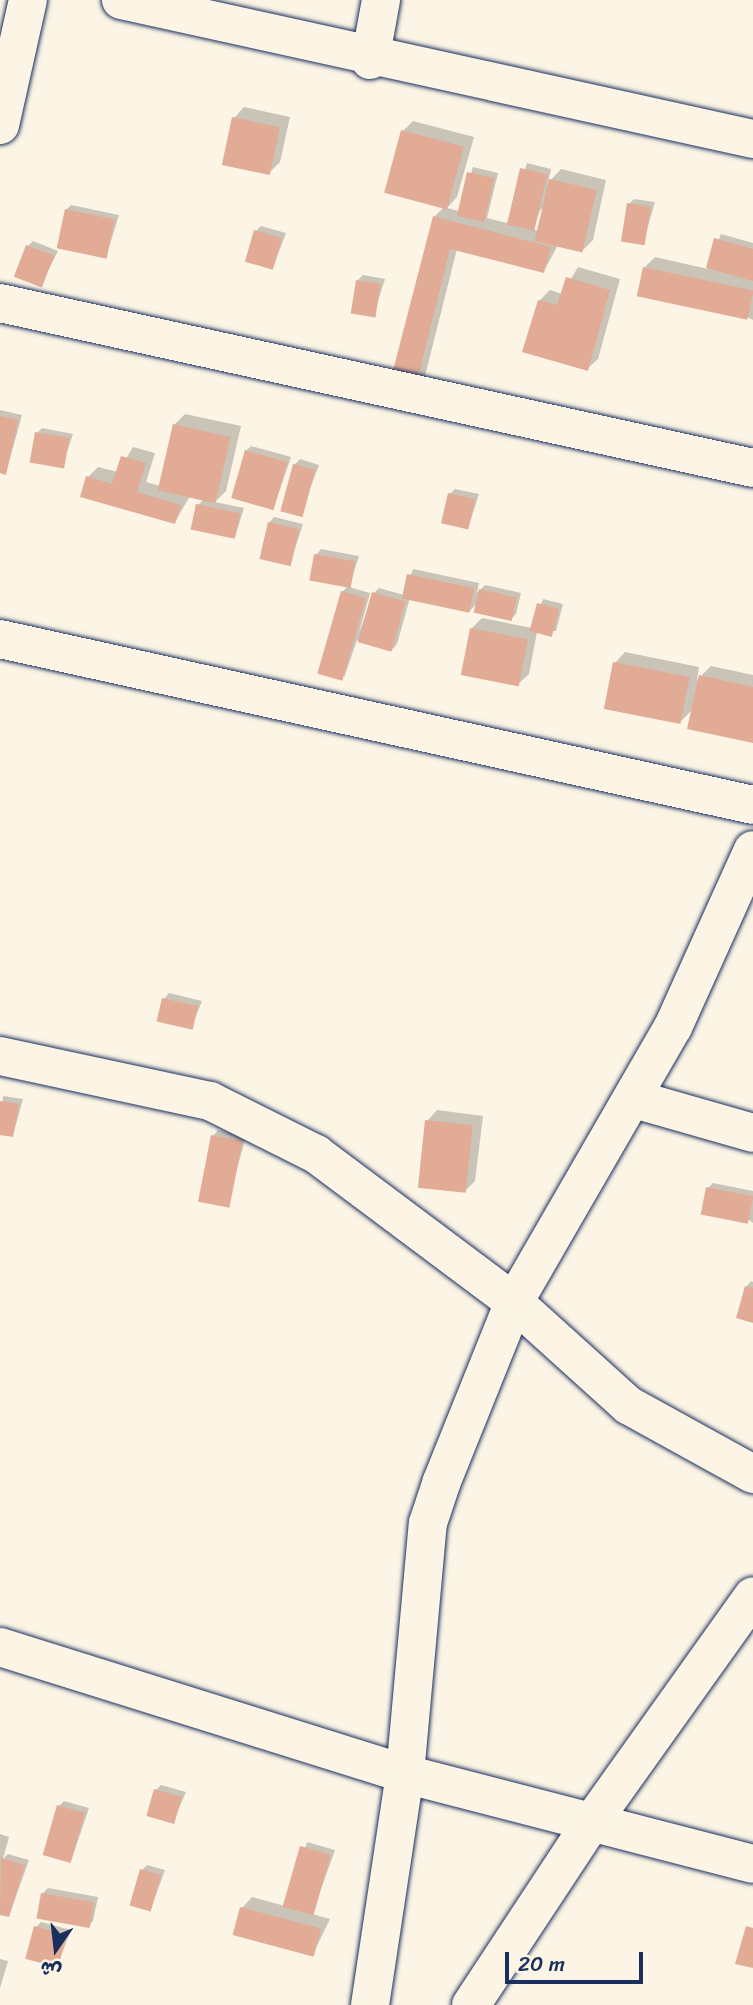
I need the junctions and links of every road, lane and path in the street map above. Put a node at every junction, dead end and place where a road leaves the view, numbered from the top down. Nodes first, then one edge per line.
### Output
1 (28, 0) edge
2 (121, 0) edge
3 (382, 0) edge
4 (370, 60) junction
5 (0, 125) edge
6 (753, 139) edge
7 (0, 303) edge
8 (753, 468) edge
9 (0, 639) edge
10 (753, 805) edge
11 (753, 850) edge
12 (0, 1056) edge
13 (634, 1099) junction
14 (753, 1133) edge
15 (513, 1302) junction
16 (753, 1474) edge
17 (753, 1596) edge
18 (1, 1653) edge
19 (405, 1774) junction
20 (589, 1826) junction
21 (753, 1864) edge
22 (370, 2005) edge
23 (471, 2005) edge

1 - 5 street
2 - 4 street
3 - 4 street
4 - 6 street
7 - 8 street
9 - 10 street
11 - 13 street
12 - 15 street
13 - 14 street
13 - 15 street
15 - 16 street
15 - 19 street
17 - 20 street
18 - 19 street
19 - 20 street
19 - 22 street
20 - 21 street
20 - 23 street

